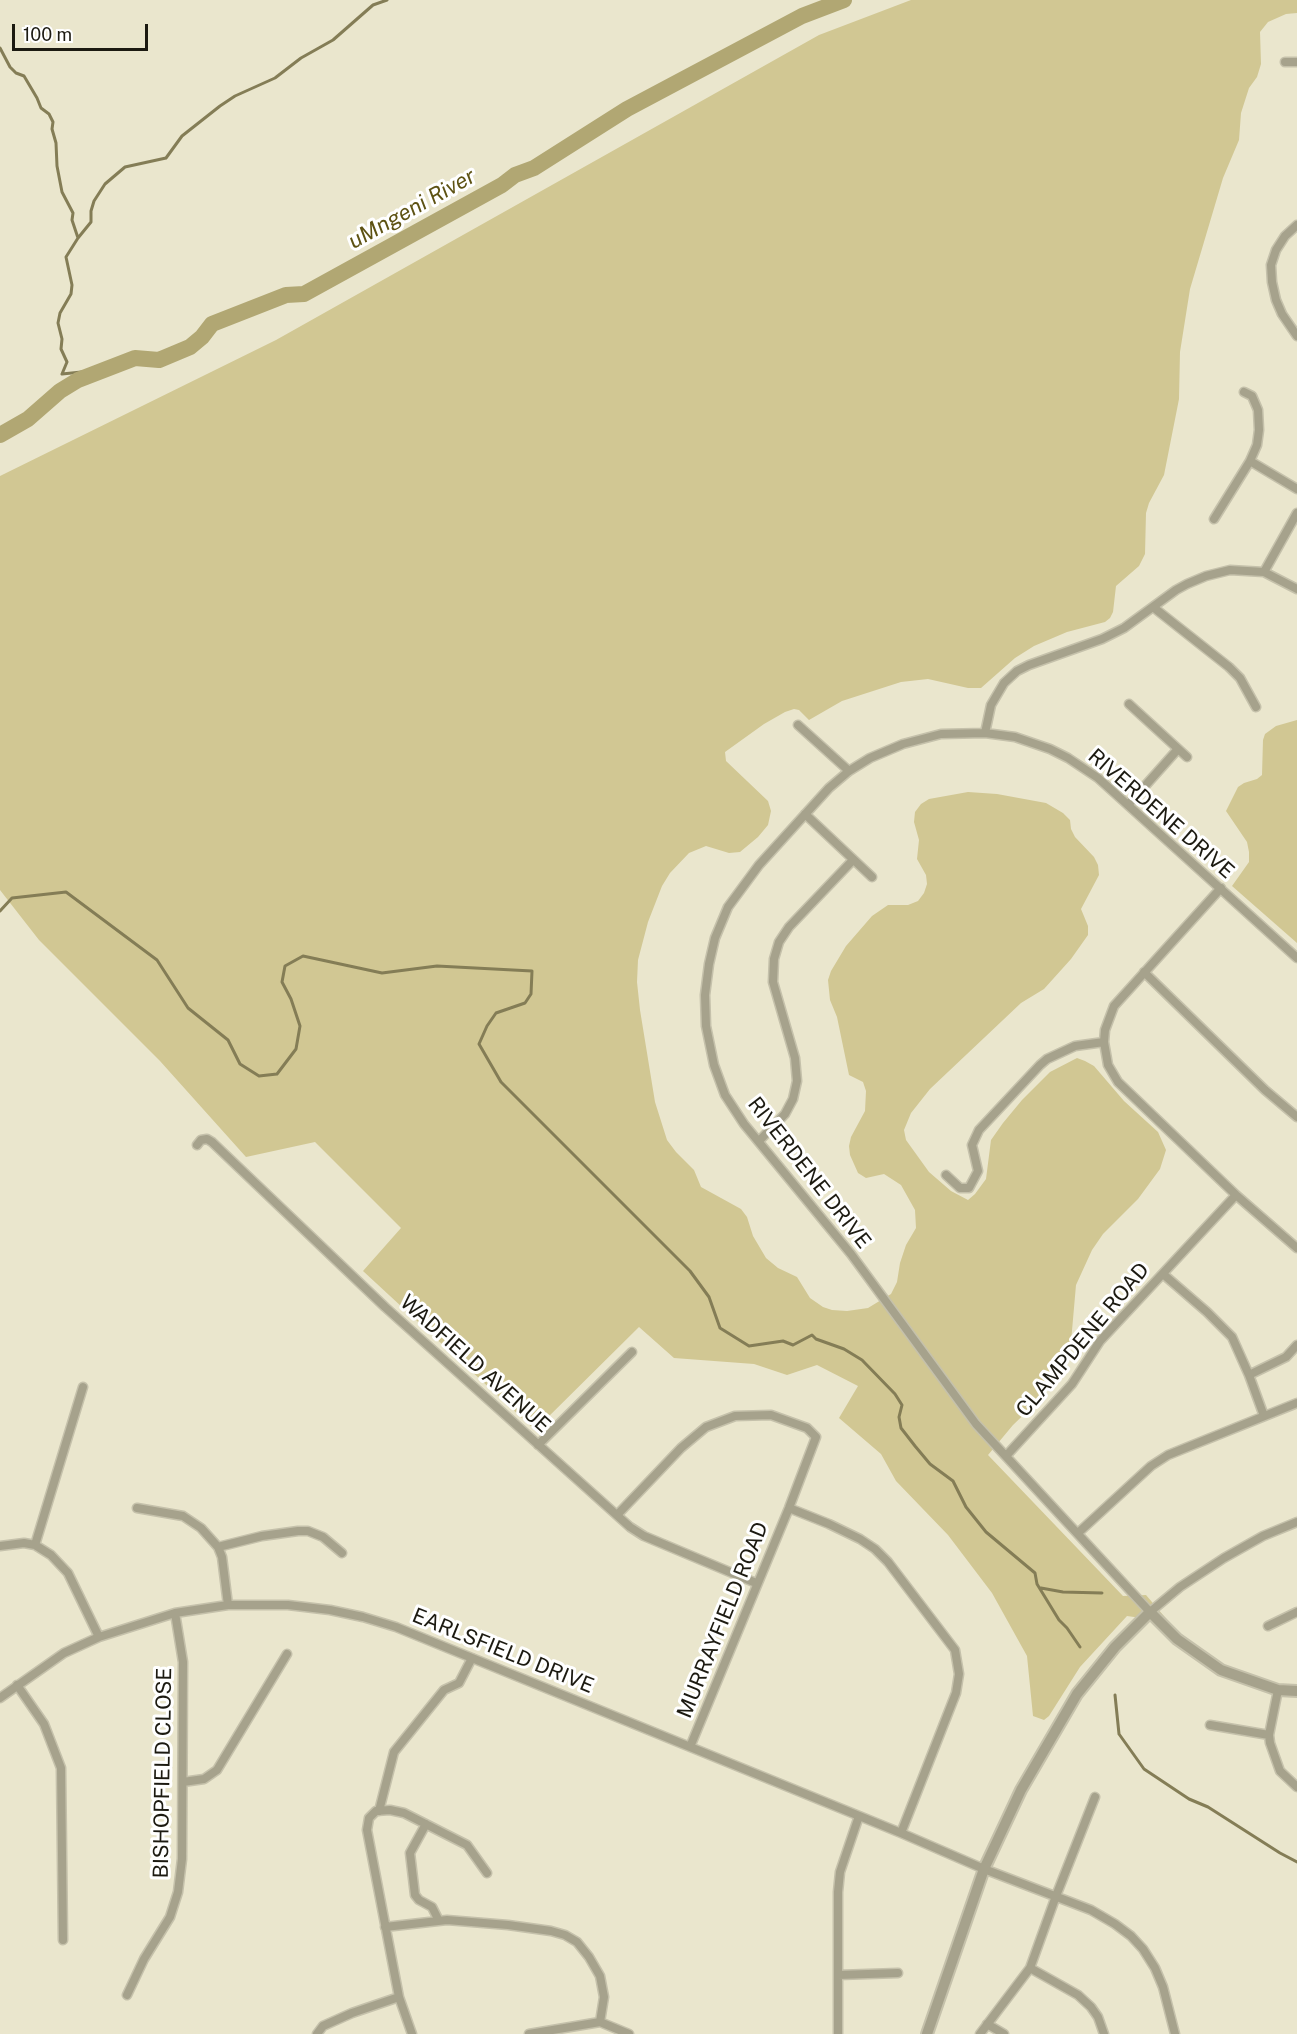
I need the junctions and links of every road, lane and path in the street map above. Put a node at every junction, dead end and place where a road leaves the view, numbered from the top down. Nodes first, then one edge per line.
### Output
1 (1285, 62) dead end
2 (1297, 62) edge
3 (1297, 225) edge
4 (1297, 336) edge
5 (1244, 392) dead end
6 (1250, 461) junction
7 (1297, 489) edge
8 (1297, 513) edge
9 (1214, 519) dead end
10 (1264, 572) junction
11 (1297, 589) edge
12 (1153, 607) junction
13 (1129, 704) dead end
14 (1256, 707) dead end
15 (798, 725) dead end
16 (985, 733) junction
17 (1178, 749) junction
18 (1187, 757) dead end
19 (849, 771) junction
20 (1128, 805) junction
21 (805, 814) junction
22 (853, 860) junction
23 (872, 878) dead end
24 (1221, 888) junction
25 (1297, 958) edge
26 (1144, 972) junction
27 (1104, 1042) junction
28 (1297, 1117) edge
29 (759, 1141) junction
30 (197, 1145) dead end
31 (946, 1175) dead end
32 (1236, 1195) junction
33 (1297, 1248) edge
34 (1163, 1274) junction
35 (1297, 1345) edge
36 (632, 1352) dead end
37 (1249, 1375) junction
38 (83, 1387) dead end
39 (1297, 1403) edge
40 (1264, 1416) junction
41 (538, 1445) junction
42 (1006, 1456) junction
43 (137, 1508) dead end
44 (789, 1508) junction
45 (618, 1514) junction
46 (1297, 1522) edge
47 (1078, 1533) junction
48 (35, 1545) junction
49 (0, 1546) edge
50 (218, 1547) junction
51 (342, 1553) dead end
52 (756, 1583) junction
53 (228, 1605) junction
54 (1150, 1612) junction
55 (1297, 1612) edge
56 (175, 1613) junction
57 (1268, 1626) dead end
58 (99, 1636) junction
59 (287, 1654) dead end
60 (472, 1658) junction
61 (17, 1684) junction
62 (1278, 1690) junction
63 (1297, 1691) edge
64 (0, 1698) edge
65 (1210, 1725) dead end
66 (1269, 1735) junction
67 (690, 1747) junction
68 (183, 1782) junction
69 (1297, 1787) edge
70 (1095, 1797) dead end
71 (379, 1811) junction
72 (859, 1816) junction
73 (426, 1824) junction
74 (901, 1833) junction
75 (984, 1869) junction
76 (487, 1873) dead end
77 (1056, 1896) junction
78 (438, 1919) junction
79 (385, 1927) junction
80 (63, 1940) dead end
81 (1030, 1968) junction
82 (898, 1973) dead end
83 (838, 1975) junction
84 (127, 1995) dead end
85 (399, 1997) junction
86 (600, 2022) junction
87 (987, 2024) junction
88 (317, 2034) edge
89 (412, 2034) edge
90 (529, 2034) edge
91 (629, 2034) edge
92 (838, 2034) edge
93 (927, 2034) edge
94 (980, 2034) edge
95 (1004, 2034) edge
96 (1104, 2034) edge
97 (1175, 2034) edge

1 - 2 street
3 - 4 street
5 - 6 street
6 - 7 street
6 - 9 street
8 - 10 street
10 - 11 street
10 - 12 street
12 - 14 street
12 - 16 street
13 - 17 street
15 - 19 street
16 - 19 street, RIVERDENE DRIVE
16 - 20 street, RIVERDENE DRIVE
17 - 18 street
17 - 20 street
19 - 21 street, RIVERDENE DRIVE
20 - 24 street, RIVERDENE DRIVE
21 - 22 street
21 - 29 street, RIVERDENE DRIVE
22 - 23 street
22 - 29 street
24 - 25 street, RIVERDENE DRIVE
24 - 26 street
26 - 27 street
26 - 28 street
27 - 31 street
27 - 32 street
29 - 42 street, RIVERDENE DRIVE
30 - 41 street, WADFIELD AVENUE
32 - 33 street
32 - 34 street, CLAMPDENE ROAD
34 - 37 street
34 - 42 street, CLAMPDENE ROAD
35 - 37 street
36 - 41 street
37 - 40 street
38 - 48 street
39 - 40 street
40 - 47 street
41 - 45 street, WADFIELD AVENUE
42 - 47 street, RIVERDENE DRIVE
43 - 50 street
44 - 45 street, MURRAYFIELD ROAD
44 - 52 street, MURRAYFIELD ROAD
44 - 74 street
45 - 52 street, WADFIELD AVENUE
46 - 54 street
47 - 54 street, RIVERDENE DRIVE
48 - 49 street
48 - 58 street
50 - 51 street
50 - 53 street
52 - 67 street, MURRAYFIELD ROAD
53 - 56 street, EARLSFIELD DRIVE
53 - 60 street, EARLSFIELD DRIVE
54 - 62 street
54 - 75 street
55 - 57 street
56 - 58 street, EARLSFIELD DRIVE
56 - 68 street, BISHOPFIELD CLOSE
58 - 61 street, EARLSFIELD DRIVE
59 - 68 street
60 - 67 street, EARLSFIELD DRIVE
60 - 71 street
61 - 64 street, EARLSFIELD DRIVE
61 - 80 street
62 - 63 street
62 - 66 street
65 - 66 street
66 - 69 street
67 - 72 street, EARLSFIELD DRIVE
68 - 84 street, BISHOPFIELD CLOSE
70 - 77 street
71 - 73 street
71 - 79 street
72 - 74 street, EARLSFIELD DRIVE
72 - 83 street
73 - 76 street
73 - 78 street
74 - 75 street, EARLSFIELD DRIVE
75 - 77 street, EARLSFIELD DRIVE
75 - 93 street
77 - 81 street
77 - 97 street, EARLSFIELD DRIVE
78 - 79 street
78 - 86 street
79 - 85 street
81 - 87 street
81 - 96 street
82 - 83 street
83 - 92 street
85 - 88 street
85 - 89 street
86 - 90 street
86 - 91 street
87 - 94 street
87 - 95 street

